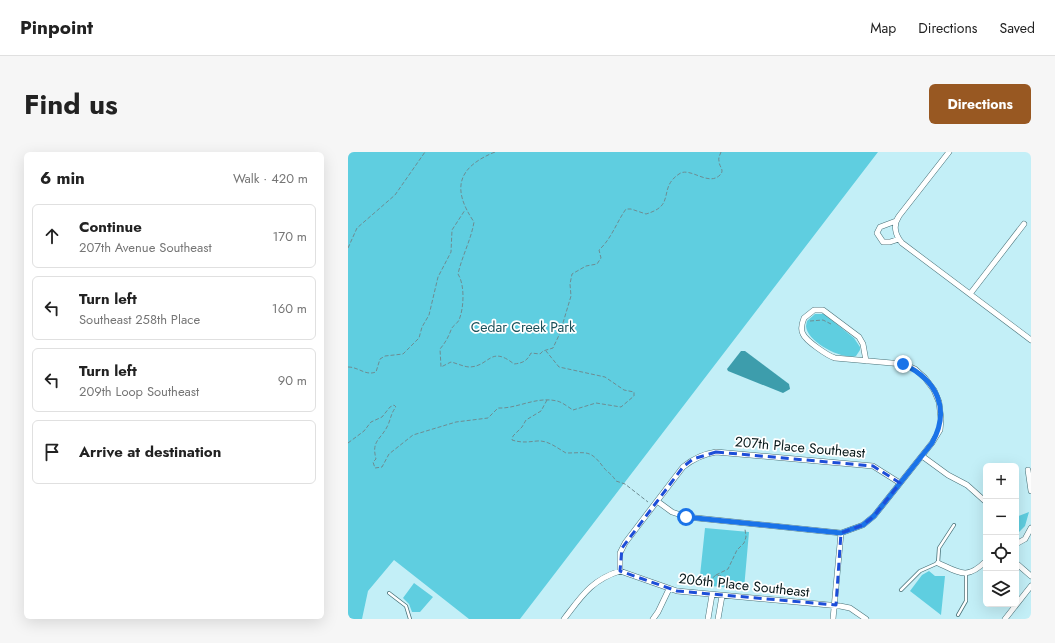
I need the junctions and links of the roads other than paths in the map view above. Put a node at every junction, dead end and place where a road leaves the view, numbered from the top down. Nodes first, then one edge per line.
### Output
1 (950, 152) edge
2 (896, 221) junction
3 (1024, 224) dead end
4 (899, 239) junction
5 (970, 294) junction
6 (1031, 340) edge
7 (866, 361) junction
8 (922, 456) junction
9 (1028, 470) dead end
10 (900, 483) junction
11 (1031, 491) edge
12 (983, 499) edge
13 (657, 501) junction
14 (954, 525) dead end
15 (1031, 528) edge
16 (841, 533) junction
17 (1019, 542) edge
18 (938, 563) junction
19 (983, 564) edge
20 (1019, 566) edge
21 (620, 571) junction
22 (966, 574) junction
23 (1031, 576) edge
24 (1031, 586) edge
25 (669, 589) junction
26 (901, 590) dead end
27 (389, 592) dead end
28 (712, 594) junction
29 (723, 596) junction
30 (836, 605) junction
31 (958, 615) dead end
32 (410, 619) edge
33 (564, 619) edge
34 (653, 619) edge
35 (708, 619) edge
36 (718, 619) edge
37 (833, 619) edge
38 (866, 619) edge
39 (1005, 619) edge

1 - 2 street
2 - 4 street
2 - 4 street
3 - 5 street
4 - 5 street
5 - 6 street
7 - 7 street
7 - 8 street
8 - 10 street
8 - 12 street
9 - 11 street
10 - 13 street, 207th Place Southeast
10 - 16 street
13 - 16 street
13 - 21 street
14 - 18 lane
15 - 17 street
16 - 30 street
18 - 22 street
18 - 26 lane
19 - 22 street
20 - 23 street
21 - 25 street, 206th Place Southeast
21 - 33 street
22 - 31 lane
24 - 39 street
25 - 28 street, 206th Place Southeast
25 - 34 street
27 - 32 lane
28 - 29 street, 206th Place Southeast
28 - 35 street
29 - 30 street, 206th Place Southeast
29 - 36 street
30 - 37 street
30 - 38 street, 206th Place Southeast

